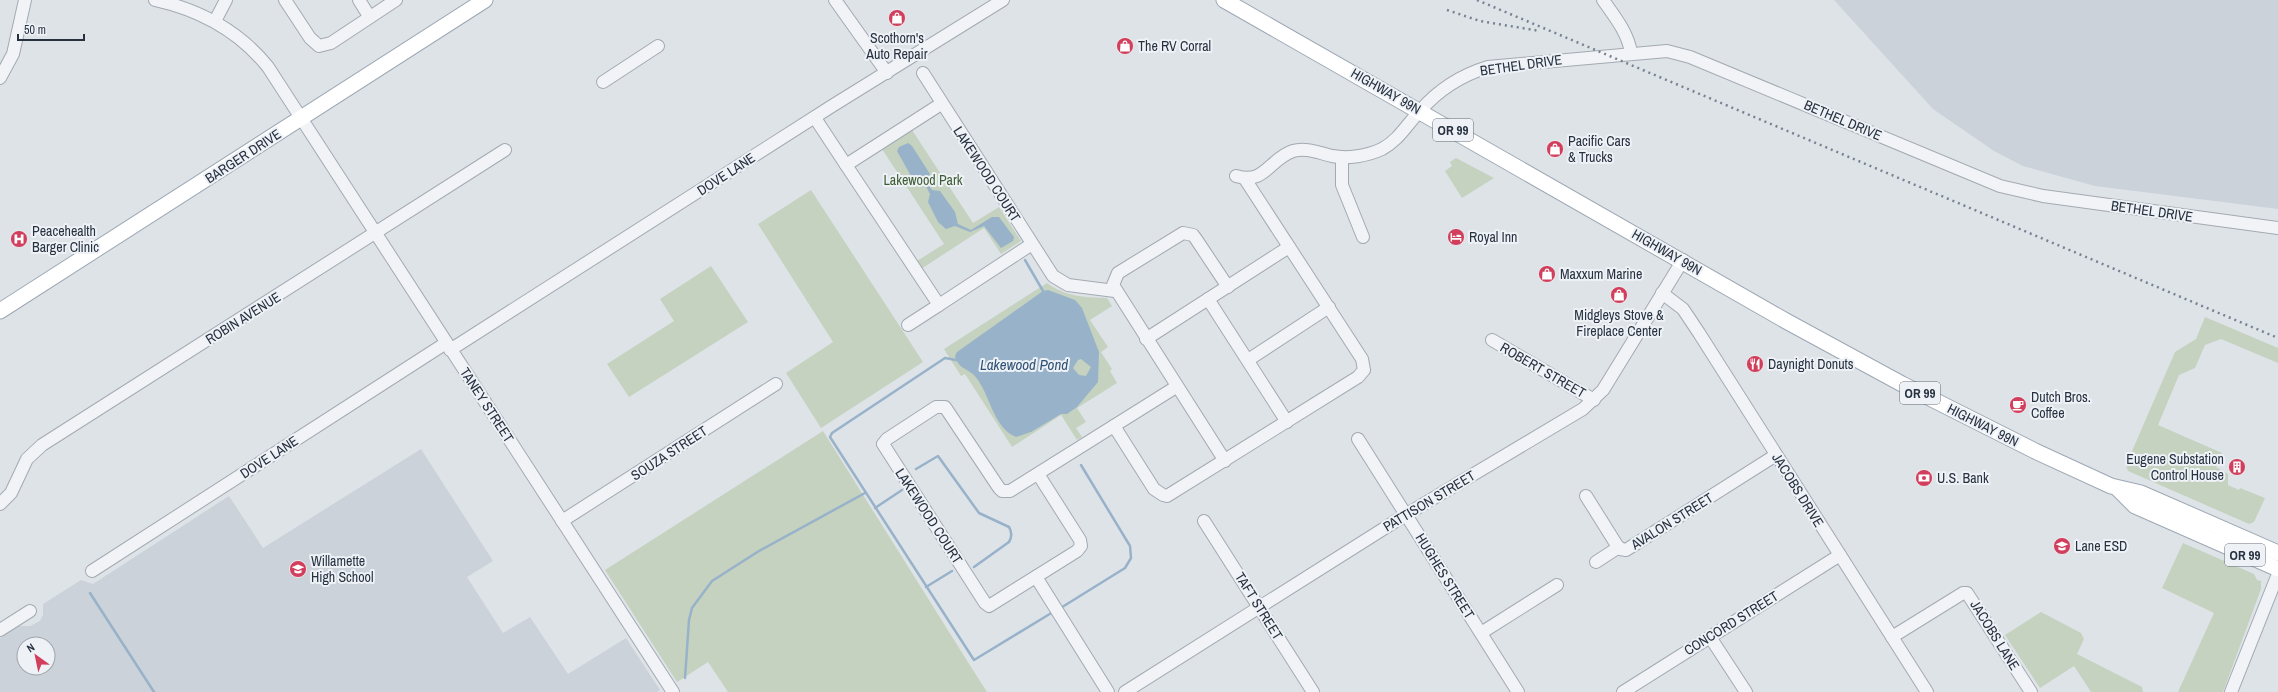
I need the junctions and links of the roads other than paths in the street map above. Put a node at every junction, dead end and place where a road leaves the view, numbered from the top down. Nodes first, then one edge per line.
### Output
1 (25, 0) edge
2 (155, 0) edge
3 (226, 0) edge
4 (285, 0) edge
5 (359, 0) edge
6 (396, 0) edge
7 (486, 0) edge
8 (835, 0) edge
9 (1004, 0) edge
10 (1224, 0) edge
11 (1603, 0) edge
12 (369, 16) junction
13 (214, 21) junction
14 (658, 46) dead end
15 (1631, 53) junction
16 (887, 73) junction
17 (923, 73) dead end
18 (0, 78) edge
19 (603, 82) dead end
20 (941, 104) junction
21 (1420, 111) junction
22 (301, 118) junction
23 (815, 118) junction
24 (505, 150) dead end
25 (1342, 157) junction
26 (846, 165) junction
27 (2278, 228) edge
28 (375, 234) junction
29 (1363, 237) dead end
30 (1032, 244) junction
31 (1289, 247) junction
32 (1682, 260) junction
33 (1228, 287) junction
34 (1115, 291) junction
35 (1662, 293) junction
36 (1208, 299) junction
37 (939, 305) junction
38 (1329, 307) junction
39 (0, 311) edge
40 (908, 325) dead end
41 (1146, 339) junction
42 (1492, 340) dead end
43 (448, 347) junction
44 (1248, 360) junction
45 (776, 384) dead end
46 (1176, 386) junction
47 (1594, 400) junction
48 (1287, 422) junction
49 (1114, 426) junction
50 (1358, 439) dead end
51 (1776, 455) junction
52 (1225, 461) junction
53 (1038, 474) junction
54 (2118, 489) junction
55 (1586, 496) dead end
56 (0, 504) edge
57 (1407, 514) junction
58 (562, 521) junction
59 (1204, 521) dead end
60 (1619, 547) junction
61 (2278, 553) edge
62 (1840, 555) junction
63 (1596, 562) dead end
64 (2278, 569) edge
65 (92, 571) dead end
66 (2278, 574) edge
67 (1036, 577) junction
68 (1557, 585) dead end
69 (1259, 607) junction
70 (30, 611) dead end
71 (0, 630) edge
72 (1481, 633) junction
73 (1710, 637) junction
74 (1892, 637) junction
75 (673, 692) edge
76 (1108, 692) edge
77 (1125, 692) edge
78 (1313, 692) edge
79 (1518, 692) edge
80 (1623, 692) edge
81 (1746, 692) edge
82 (1927, 692) edge
83 (2031, 692) edge
84 (2231, 692) edge

1 - 18 street
2 - 13 street, TANEY STREET
3 - 13 street
4 - 12 street
5 - 12 street
6 - 12 street
7 - 22 main road, BARGER DRIVE
8 - 16 street
9 - 16 street, DOVE LANE
10 - 21 main road, HIGHWAY 99N / OR 99
11 - 15 street
13 - 22 street, TANEY STREET
14 - 19 street
15 - 21 street, BETHEL DRIVE
15 - 27 street, BETHEL DRIVE
16 - 23 street, DOVE LANE
17 - 20 street, LAKEWOOD COURT
20 - 26 street
20 - 30 street, LAKEWOOD COURT
21 - 25 street
21 - 32 main road, HIGHWAY 99N / OR 99
22 - 28 street, TANEY STREET
22 - 39 main road, BARGER DRIVE
23 - 26 street
23 - 43 street, DOVE LANE
24 - 28 street, ROBIN AVENUE
25 - 29 street
25 - 31 street
26 - 37 street
28 - 43 street, TANEY STREET
28 - 56 street, ROBIN AVENUE
30 - 34 street, LAKEWOOD COURT
30 - 37 street
31 - 33 street
31 - 38 street
32 - 35 street, PATTISON STREET
32 - 54 main road, HIGHWAY 99N / OR 99
33 - 34 street
33 - 36 street
34 - 41 street
35 - 47 street, PATTISON STREET
35 - 51 street, JACOBS DRIVE
36 - 41 street
36 - 44 street
37 - 40 street
38 - 44 street
38 - 48 street
41 - 46 street
42 - 47 street, ROBERT STREET
43 - 58 street, TANEY STREET
43 - 65 street, DOVE LANE
44 - 48 street
45 - 58 street, SOUZA STREET
46 - 49 street, LAKEWOOD COURT
46 - 52 street
47 - 57 street, PATTISON STREET
48 - 52 street
49 - 52 street
49 - 53 street, LAKEWOOD COURT
50 - 57 street, HUGHES STREET
51 - 60 street, AVALON STREET
51 - 62 street, JACOBS DRIVE
53 - 67 street, LAKEWOOD COURT
53 - 67 street, LAKEWOOD COURT
54 - 61 main road, HIGHWAY 99N / OR 99
54 - 64 main road, HIGHWAY 99N / OR 99
55 - 60 street, AVALON STREET
57 - 69 street, PATTISON STREET
57 - 72 street, HUGHES STREET
58 - 75 street, TANEY STREET
59 - 69 street, TAFT STREET
60 - 63 street
62 - 73 street, CONCORD STREET
62 - 74 street, JACOBS DRIVE
66 - 84 street
67 - 76 street
68 - 72 street
69 - 77 street, PATTISON STREET
69 - 78 street, TAFT STREET
70 - 71 street
72 - 79 street, HUGHES STREET
73 - 80 street, CONCORD STREET
73 - 81 street
74 - 82 street, JACOBS DRIVE
74 - 83 street, JACOBS LANE

